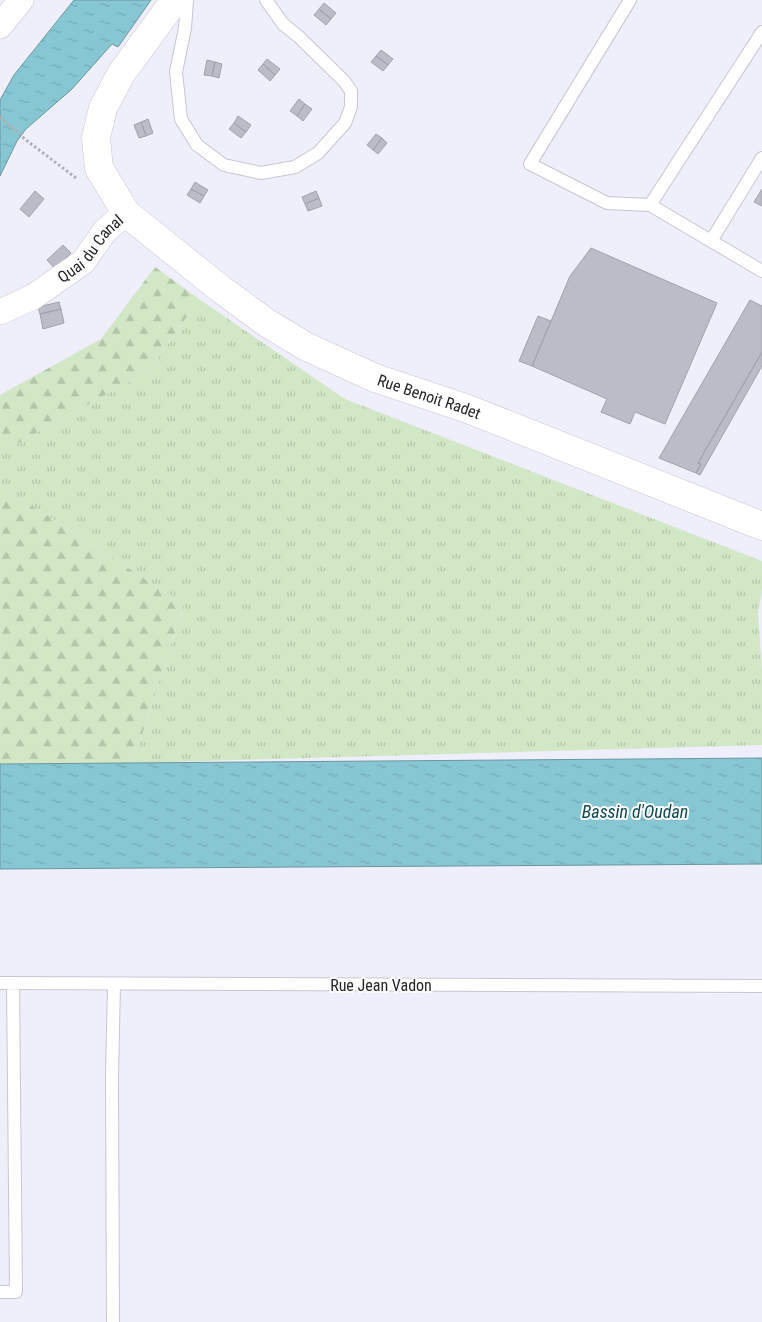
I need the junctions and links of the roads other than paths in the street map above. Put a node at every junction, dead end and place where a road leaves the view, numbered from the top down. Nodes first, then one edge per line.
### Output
1 (20, 0) edge
2 (175, 0) edge
3 (187, 0) edge
4 (266, 0) edge
5 (630, 0) edge
6 (0, 26) edge
7 (762, 32) edge
8 (762, 158) edge
9 (119, 202) junction
10 (650, 205) junction
11 (711, 241) junction
12 (762, 271) edge
13 (0, 312) edge
14 (762, 526) edge
15 (0, 983) edge
16 (13, 983) junction
17 (114, 984) junction
18 (762, 986) edge
19 (0, 1292) edge
20 (113, 1322) edge

1 - 6 street
2 - 9 street, Quai du Canal
3 - 4 lane
5 - 10 lane
7 - 10 lane
8 - 11 lane
9 - 13 street, Quai du Canal
9 - 14 street, Rue Benoit Radet
10 - 11 lane
11 - 12 lane
15 - 16 lane, Rue Jean Vadon
16 - 17 lane, Rue Jean Vadon
16 - 19 lane
17 - 18 lane, Rue Jean Vadon
17 - 20 lane

